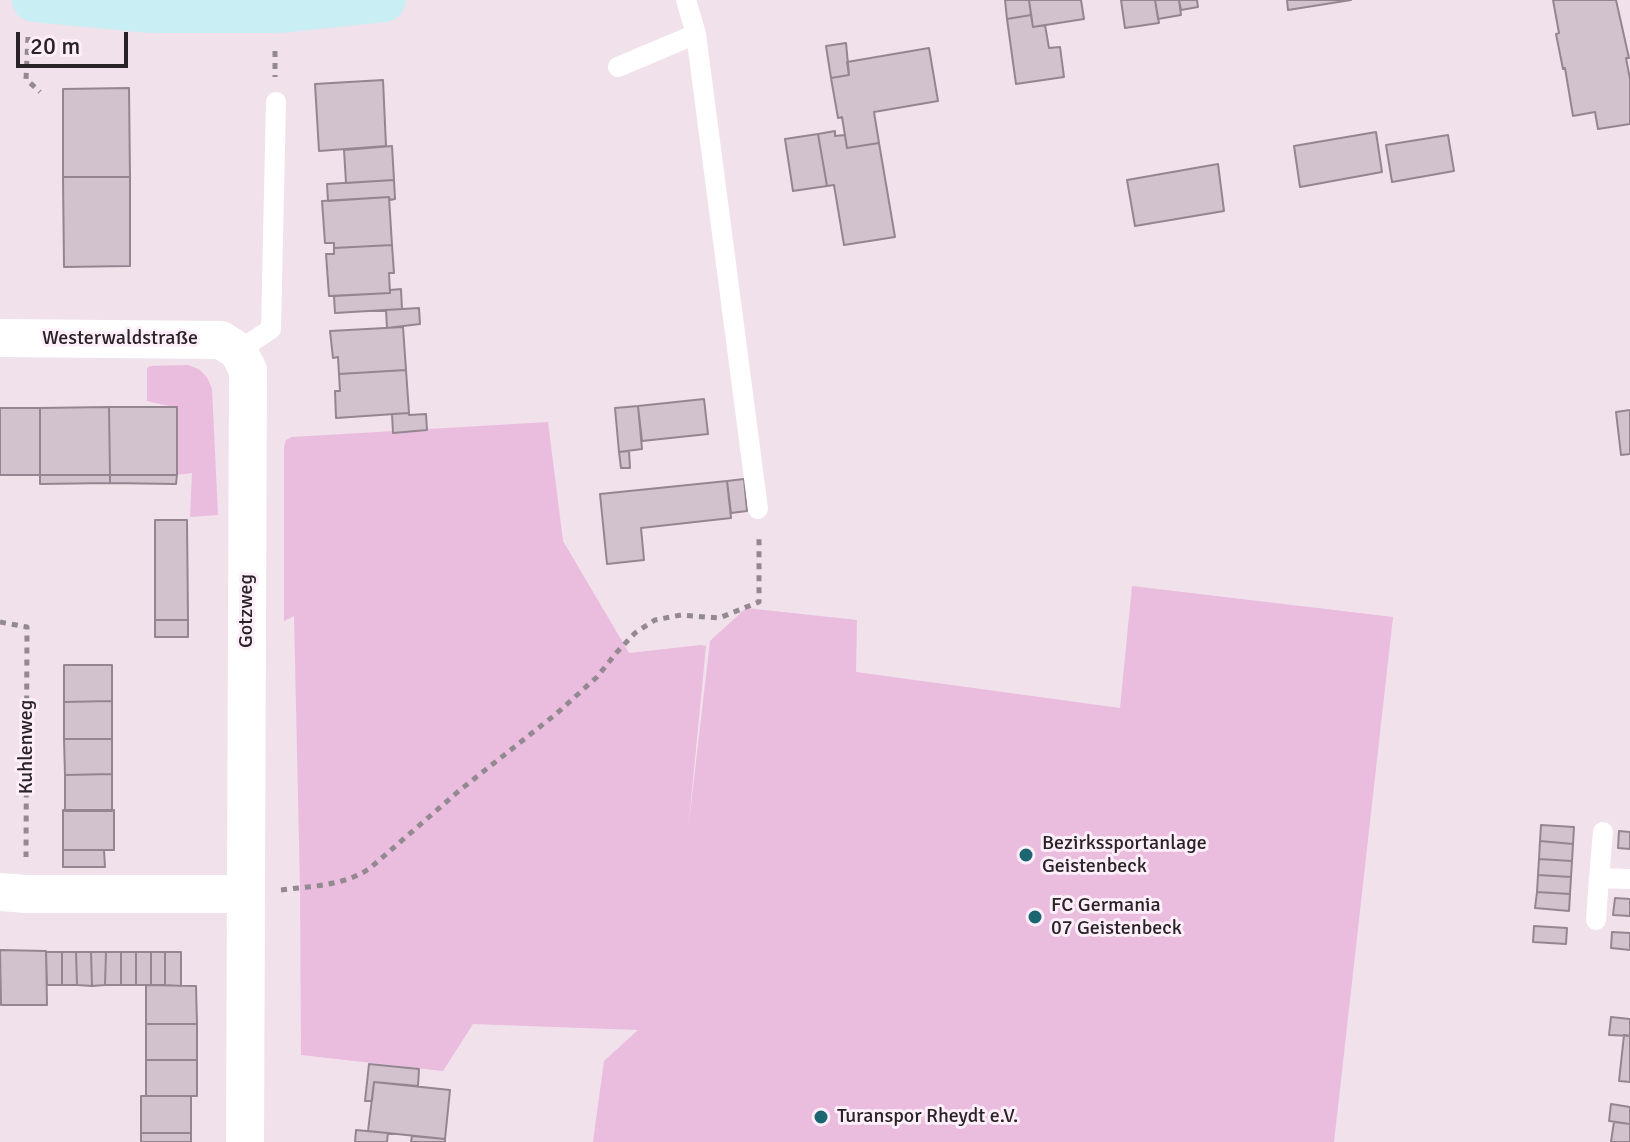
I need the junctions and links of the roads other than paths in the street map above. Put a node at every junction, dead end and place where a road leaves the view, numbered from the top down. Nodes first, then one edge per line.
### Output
1 (384, 0) edge
2 (686, 0) edge
3 (273, 5) edge
4 (31, 16) edge
5 (696, 34) junction
6 (618, 67) dead end
7 (276, 102) road end
8 (0, 338) edge
9 (238, 351) junction
10 (758, 509) road end
11 (1603, 832) dead end
12 (1599, 878) junction
13 (1630, 879) edge
14 (13, 893) edge
15 (244, 894) junction
16 (1596, 920) dead end
17 (245, 1142) edge

1 - 3 main road
2 - 5 lane
3 - 4 main road
5 - 6 lane
5 - 10 lane
7 - 9 lane
8 - 9 street, Westerwaldstraße
9 - 15 street, Gotzweg
11 - 12 lane
12 - 13 lane
12 - 16 lane
14 - 15 street
15 - 17 street, Gotzweg

